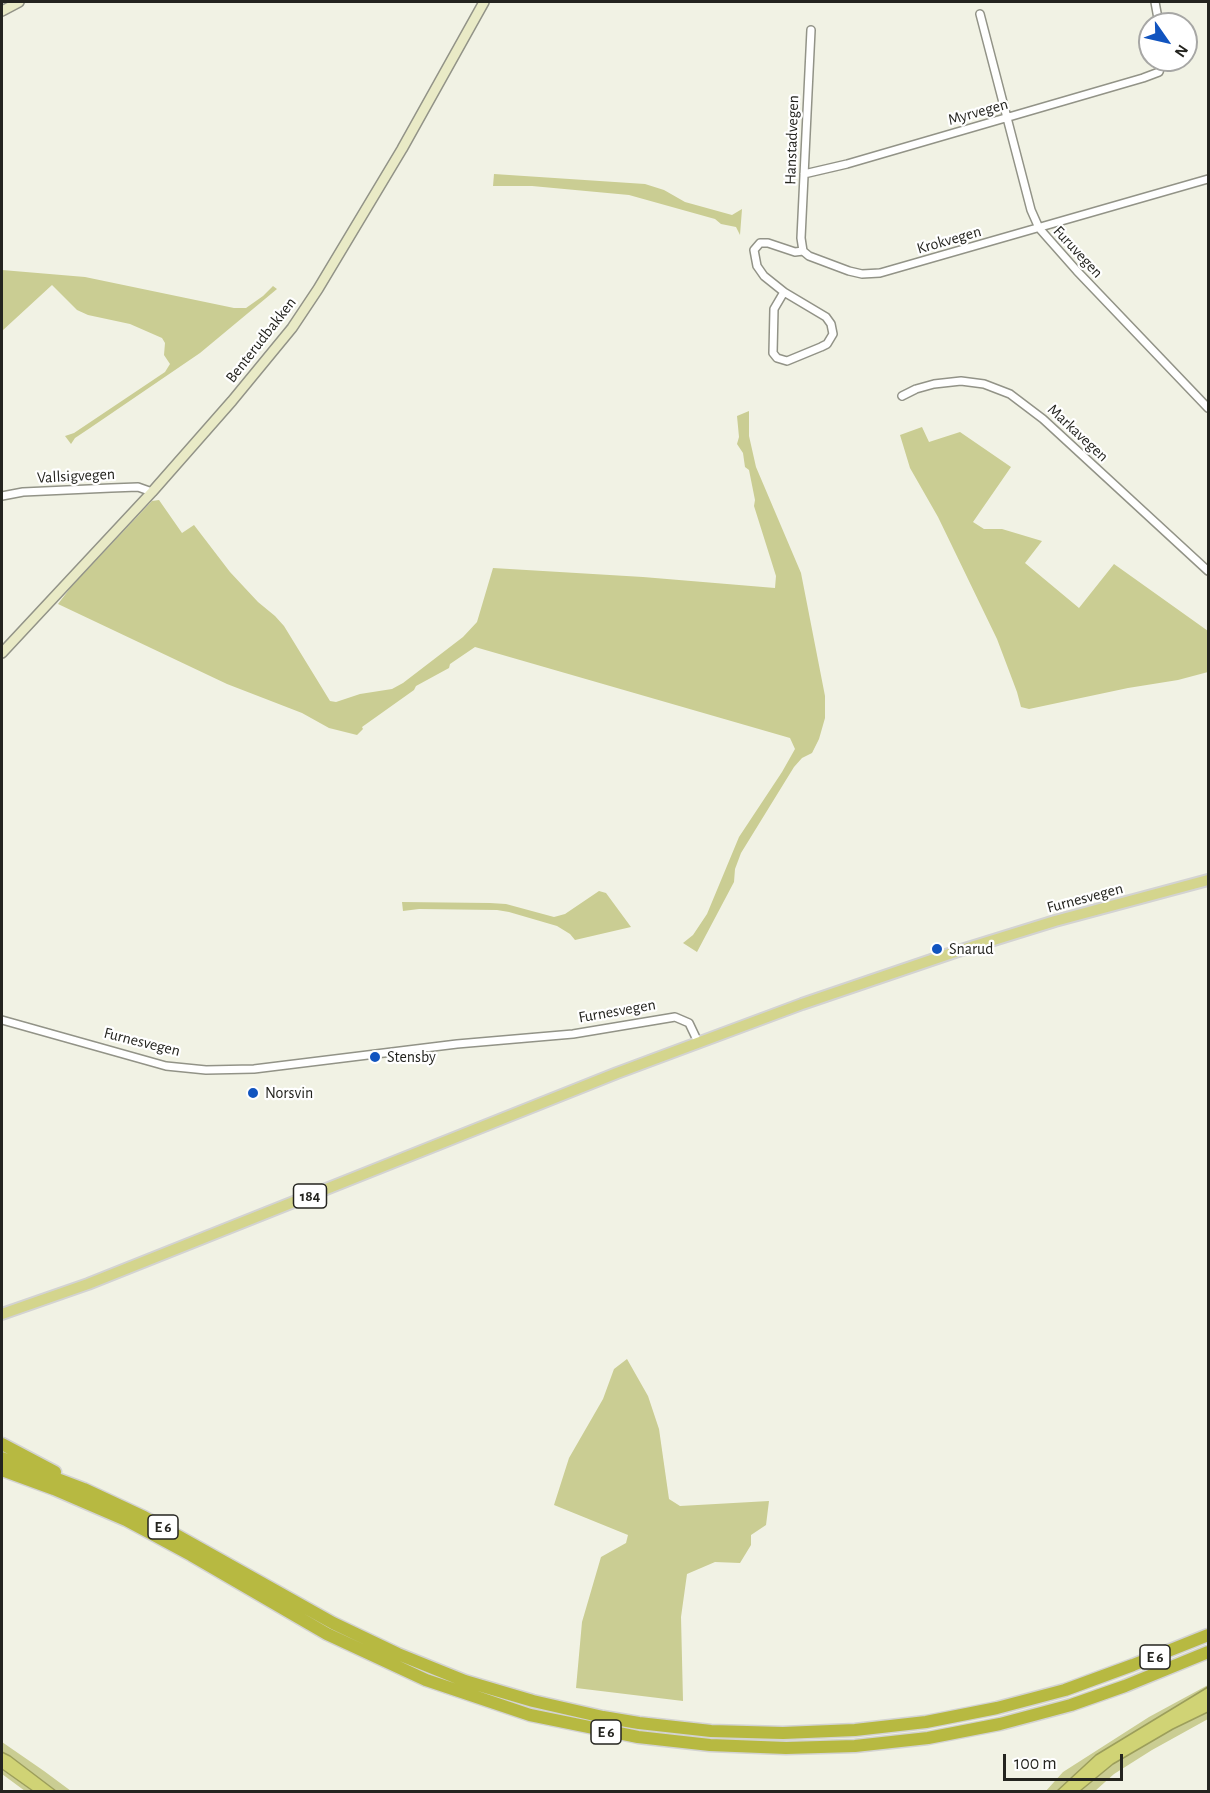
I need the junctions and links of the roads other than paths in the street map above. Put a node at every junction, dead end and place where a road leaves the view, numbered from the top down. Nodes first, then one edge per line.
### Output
1 (19, 2) edge
2 (484, 2) edge
3 (2, 11) edge
4 (980, 14) dead end
5 (811, 30) dead end
6 (1159, 72) edge
7 (1007, 118) junction
8 (804, 174) junction
9 (1209, 179) edge
10 (1039, 228) junction
11 (803, 251) junction
12 (784, 292) junction
13 (902, 396) dead end
14 (1206, 400) edge
15 (1209, 408) edge
16 (152, 492) junction
17 (2, 496) edge
18 (1209, 571) edge
19 (2, 653) edge
20 (1209, 880) edge
21 (2, 1020) edge
22 (698, 1042) junction
23 (2, 1314) edge
24 (2, 1444) edge
25 (2, 1458) edge
26 (2, 1470) edge
27 (84, 1489) junction
28 (1209, 1635) edge
29 (1209, 1652) edge

1 - 3 main road
2 - 16 main road, Benterudbakken
4 - 7 street, Furuvegen
5 - 8 street, Hanstadvegen
6 - 7 street, Myrvegen
7 - 8 street, Myrvegen
7 - 10 street, Furuvegen
8 - 11 street, Hanstadvegen
9 - 10 street, Krokvegen
10 - 11 street, Krokvegen
10 - 14 street, Furuvegen
11 - 12 street, Krokvegen
12 - 12 street, Krokvegen
13 - 18 street, Markavegen
14 - 15 street, Furuvegen
16 - 17 street, Vallsigvegen
16 - 19 main road, Benterudbakken
20 - 22 main road, Furnesvegen / 184
21 - 22 street, Furnesvegen
22 - 23 main road, 184
24 - 27 highway, E 6
25 - 27 highway, E 6
26 - 29 highway, E 6
27 - 28 highway, E 6

